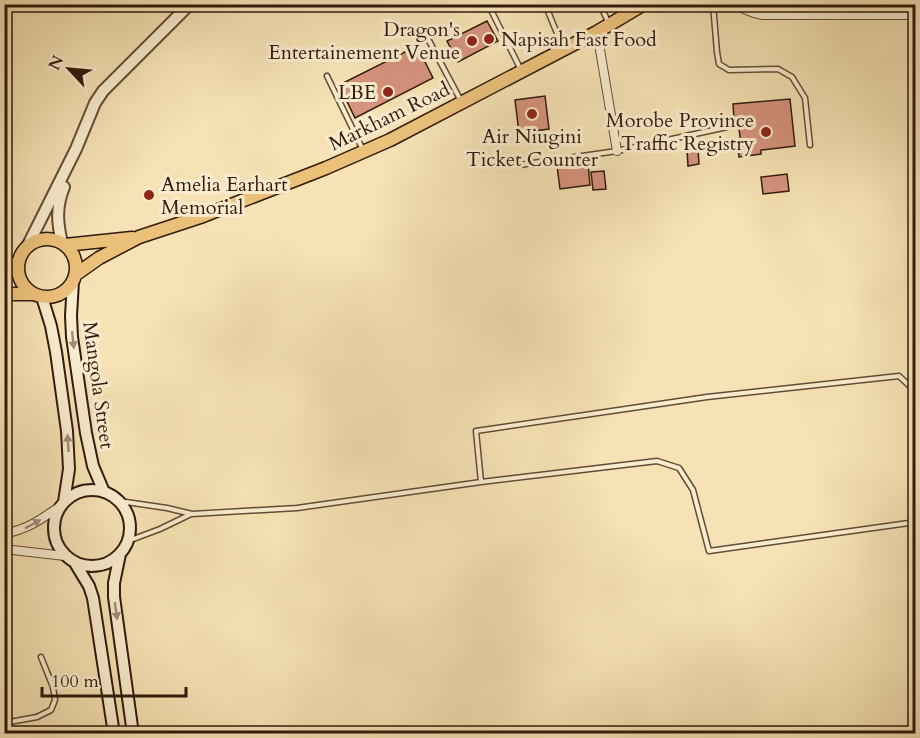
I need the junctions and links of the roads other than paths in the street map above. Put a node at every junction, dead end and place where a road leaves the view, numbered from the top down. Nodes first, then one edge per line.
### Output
1 (190, 4) edge
2 (488, 4) edge
3 (544, 4) edge
4 (600, 4) edge
5 (644, 4) edge
6 (713, 4) edge
7 (732, 4) edge
8 (915, 15) edge
9 (609, 25) junction
10 (597, 32) junction
11 (428, 37) dead end
12 (564, 49) junction
13 (522, 71) junction
14 (327, 76) dead end
15 (462, 102) junction
16 (727, 127) dead end
17 (810, 145) dead end
18 (76, 149) junction
19 (617, 151) junction
20 (363, 152) junction
21 (519, 165) dead end
22 (139, 237) junction
23 (63, 244) junction
24 (27, 247) junction
25 (19, 261) junction
26 (4, 274) edge
27 (74, 278) junction
28 (4, 294) edge
29 (38, 295) junction
30 (915, 392) edge
31 (481, 482) junction
32 (104, 492) junction
33 (119, 501) junction
34 (62, 504) junction
35 (192, 514) junction
36 (915, 522) edge
37 (4, 534) edge
38 (128, 540) junction
39 (4, 549) edge
40 (120, 554) junction
41 (70, 560) junction
42 (41, 657) dead end
43 (4, 723) edge
44 (114, 734) edge
45 (133, 734) edge

1 - 18 main road
2 - 13 lane
3 - 12 lane
4 - 9 lane
5 - 9 main road, Markham Road
6 - 17 lane
7 - 8 street
9 - 10 main road, Markham Road
10 - 12 main road, Markham Road
10 - 19 street
11 - 15 lane
12 - 13 main road, Markham Road
13 - 15 main road, Markham Road
14 - 20 lane
15 - 20 main road, Markham Road
16 - 19 lane
18 - 23 main road
18 - 24 main road
19 - 21 lane
20 - 22 main road, Markham Road
22 - 23 main road, Markham Road
22 - 27 main road, Markham Road
23 - 24 main road
23 - 27 main road
24 - 25 main road
25 - 26 main road
25 - 29 main road
27 - 29 main road
27 -> 32 main road, Mangola Street
28 - 29 main road
34 -> 29 main road, Mangola Street
30 - 31 lane
31 - 35 lane
31 - 36 lane
32 - 33 main road
32 - 34 main road
33 - 35 lane
33 - 38 main road
37 -> 34 street
34 - 41 main road
35 - 38 lane
38 - 40 main road
39 - 41 street
40 - 41 main road
40 -> 45 main road
41 - 44 main road
42 - 43 lane

